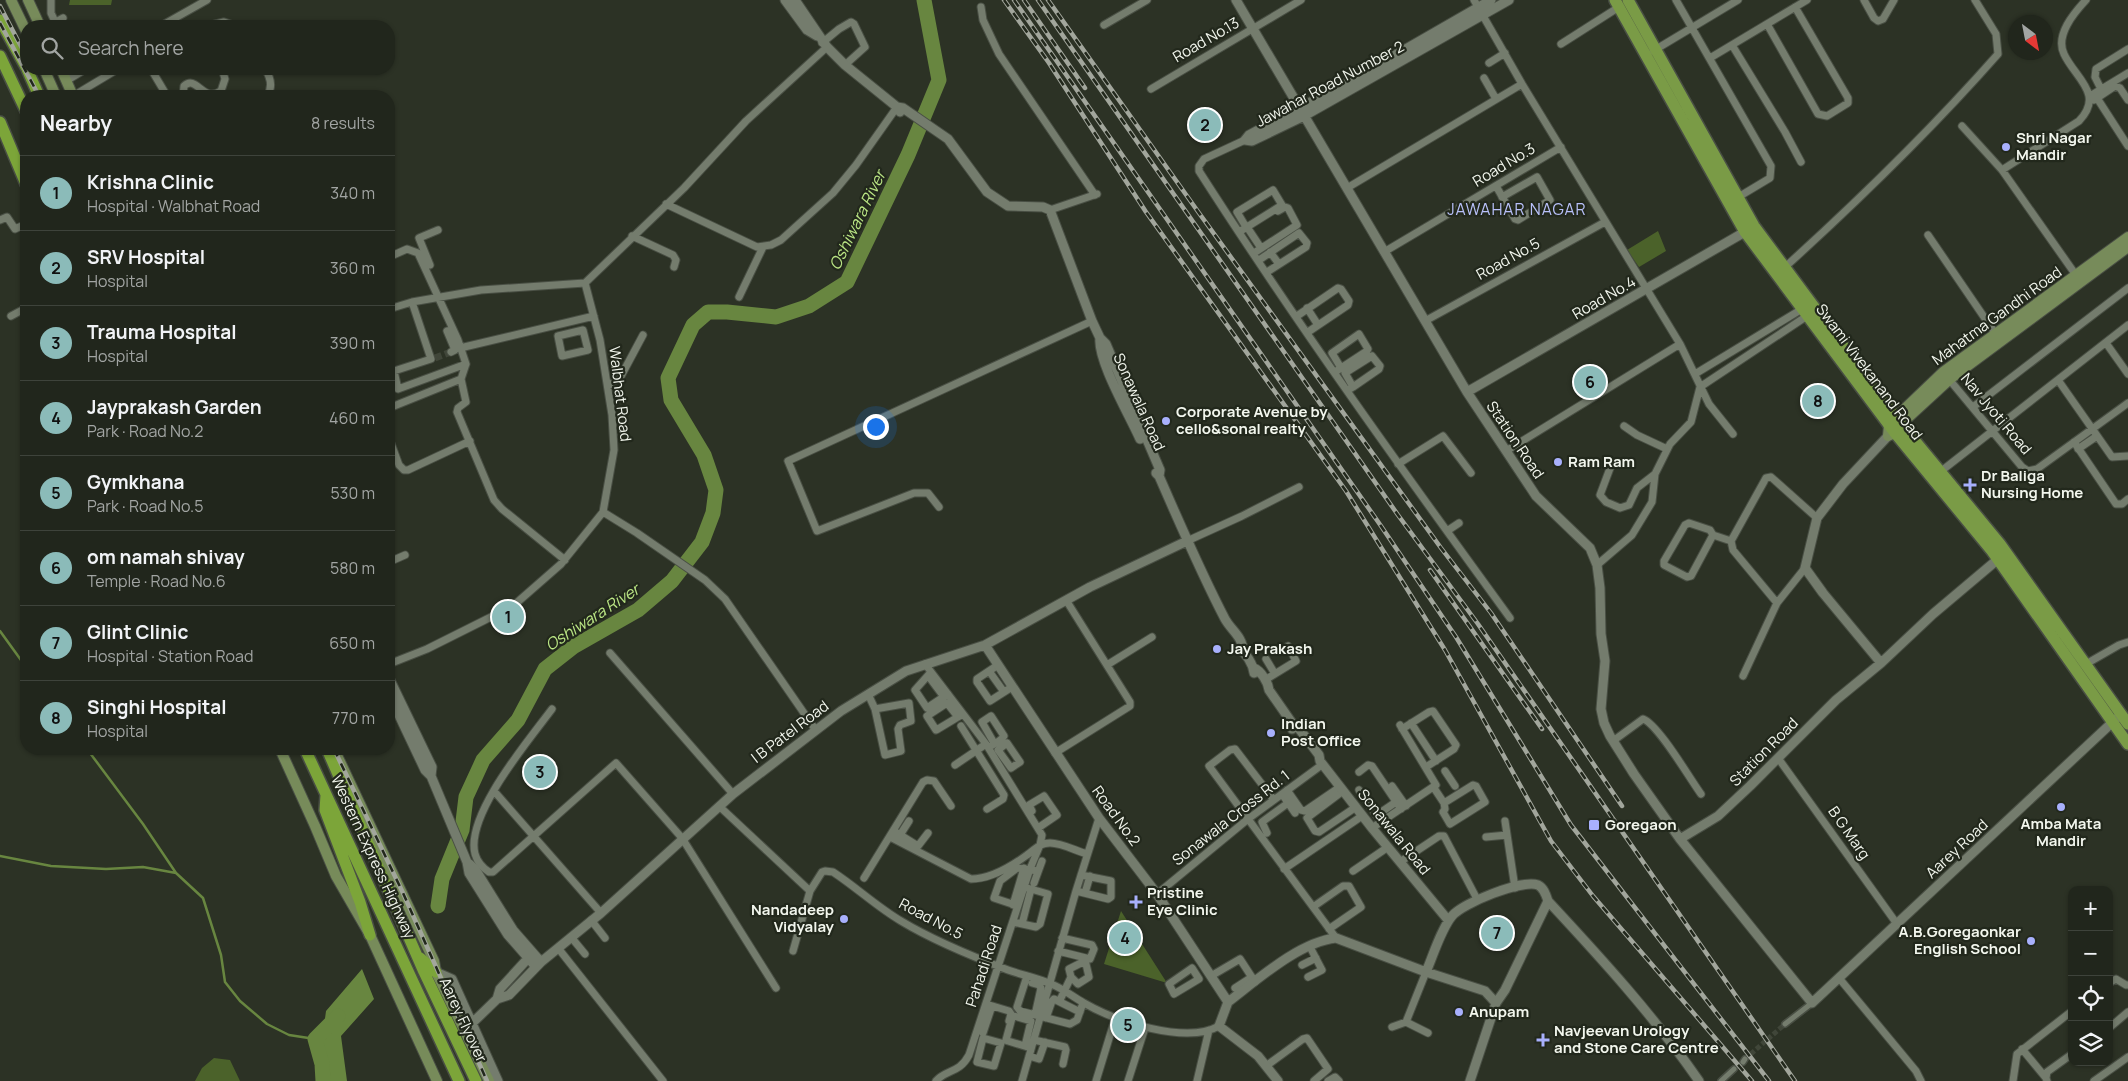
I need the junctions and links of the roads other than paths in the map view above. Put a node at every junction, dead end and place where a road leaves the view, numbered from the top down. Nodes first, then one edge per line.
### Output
1 (11, 0) edge
2 (28, 0) edge
3 (50, 0) edge
4 (207, 0) edge
5 (785, 0) edge
6 (795, 0) edge
7 (1147, 0) edge
8 (1236, 0) edge
9 (1301, 0) edge
10 (1491, 0) edge
11 (1509, 0) edge
12 (1676, 0) edge
13 (1738, 0) edge
14 (1806, 0) edge
15 (1864, 0) edge
16 (1894, 0) edge
17 (1975, 0) edge
18 (2086, 0) edge
19 (1621, 2) edge
20 (981, 7) dead end
21 (1479, 7) edge
22 (1795, 7) junction
23 (63, 18) dead end
24 (0, 20) edge
25 (21, 20) edge
26 (37, 20) edge
27 (53, 20) edge
28 (60, 20) edge
29 (172, 20) edge
30 (1767, 24) junction
31 (1104, 25) dead end
32 (1253, 28) junction
33 (1692, 28) junction
34 (822, 42) junction
35 (1561, 44) dead end
36 (1732, 45) junction
37 (2128, 49) edge
38 (1651, 52) junction
39 (1505, 53) junction
40 (0, 56) edge
41 (20, 56) edge
42 (1710, 58) junction
43 (1395, 60) junction
44 (1489, 63) dead end
45 (845, 65) junction
46 (2128, 73) edge
47 (30, 75) edge
48 (47, 75) edge
49 (63, 75) edge
50 (75, 75) edge
51 (108, 75) edge
52 (155, 75) edge
53 (224, 75) edge
54 (268, 75) edge
55 (1484, 78) dead end
56 (66, 81) junction
57 (1522, 84) junction
58 (1150, 89) dead end
59 (2102, 89) junction
60 (36, 90) edge
61 (53, 90) edge
62 (70, 90) edge
63 (83, 90) edge
64 (163, 90) edge
65 (184, 90) edge
66 (202, 90) edge
67 (221, 90) edge
68 (271, 90) edge
69 (20, 98) edge
70 (1496, 99) junction
71 (2092, 99) junction
72 (2128, 100) edge
73 (900, 109) junction
74 (1302, 112) junction
75 (0, 122) edge
76 (1962, 126) dead end
77 (1245, 140) joint
78 (2128, 146) edge
79 (1561, 147) junction
80 (1800, 162) dead end
81 (1524, 169) junction
82 (20, 170) edge
83 (2002, 170) junction
84 (1531, 180) junction
85 (1496, 186) junction
86 (1347, 188) junction
87 (1502, 197) junction
88 (1733, 200) junction
89 (666, 204) junction
90 (1050, 210) junction
91 (1238, 214) junction
92 (1230, 219) junction
93 (0, 220) edge
94 (1605, 222) junction
95 (20, 227) edge
96 (1248, 229) junction
97 (1750, 229) junction
98 (438, 230) dead end
99 (1240, 234) junction
100 (1928, 235) dead end
101 (632, 236) junction
102 (2127, 242) edge
103 (763, 247) junction
104 (1261, 248) junction
105 (1270, 252) junction
106 (1384, 252) junction
107 (1254, 253) junction
108 (395, 254) edge
109 (423, 256) junction
110 (1258, 260) junction
111 (1279, 264) junction
112 (430, 265) dead end
113 (674, 267) dead end
114 (1784, 268) junction
115 (1267, 272) junction
116 (2079, 279) junction
117 (584, 283) junction
118 (2128, 288) edge
119 (1646, 289) junction
120 (438, 297) junction
121 (739, 297) dead end
122 (412, 302) junction
123 (395, 307) edge
124 (1307, 308) junction
125 (20, 311) edge
126 (1805, 312) junction
127 (11, 316) dead end
128 (594, 316) junction
129 (1297, 316) junction
130 (1092, 321) junction
131 (1425, 321) junction
132 (1318, 325) junction
133 (2128, 325) edge
134 (447, 331) dead end
135 (1308, 332) junction
136 (643, 335) dead end
137 (1999, 337) junction
138 (600, 340) junction
139 (454, 341) junction
140 (2106, 342) junction
141 (587, 343) junction
142 (1680, 344) junction
143 (460, 348) junction
144 (451, 352) dead end
145 (466, 364) junction
146 (395, 370) edge
147 (1338, 370) junction
148 (1695, 374) junction
149 (2128, 374) edge
150 (1946, 376) junction
151 (461, 378) junction
152 (395, 380) edge
153 (2058, 380) junction
154 (608, 386) junction
155 (1700, 387) junction
156 (1350, 389) junction
157 (1467, 392) junction
158 (2128, 403) edge
159 (395, 406) edge
160 (1973, 407) junction
161 (1624, 426) dead end
162 (1894, 427) junction
163 (2093, 429) junction
164 (1992, 430) junction
165 (1733, 434) dead end
166 (2097, 436) junction
167 (470, 441) junction
168 (2074, 442) junction
169 (1667, 449) junction
170 (2078, 449) junction
171 (1506, 451) junction
172 (395, 454) edge
173 (2128, 456) edge
174 (1612, 463) dead end
175 (1398, 464) junction
176 (1940, 472) junction
177 (1471, 473) dead end
178 (1655, 474) junction
179 (1299, 487) dead end
180 (2128, 500) edge
181 (939, 507) dead end
182 (603, 512) junction
183 (1816, 518) junction
184 (1459, 523) dead end
185 (1447, 531) junction
186 (1713, 534) junction
187 (1187, 541) junction
188 (1731, 541) junction
189 (405, 554) dead end
190 (395, 559) edge
191 (565, 560) junction
192 (1997, 560) junction
193 (1597, 565) junction
194 (1804, 568) junction
195 (1066, 600) junction
196 (1777, 603) junction
197 (1510, 618) dead end
198 (1152, 637) dead end
199 (2128, 642) edge
200 (985, 645) junction
201 (1288, 646) dead end
202 (610, 653) dead end
203 (1266, 659) dead end
204 (395, 662) edge
205 (1881, 663) junction
206 (925, 664) junction
207 (2086, 664) junction
208 (998, 665) junction
209 (1107, 665) junction
210 (1254, 668) junction
211 (990, 671) junction
212 (1275, 674) junction
213 (930, 675) junction
214 (1743, 676) dead end
215 (1265, 680) junction
216 (1008, 689) junction
217 (395, 690) edge
218 (1269, 690) junction
219 (868, 694) junction
220 (946, 695) junction
221 (952, 703) junction
222 (395, 707) edge
223 (552, 709) dead end
224 (875, 709) junction
225 (961, 715) junction
226 (2117, 718) junction
227 (1411, 724) junction
228 (2128, 724) edge
229 (961, 726) dead end
230 (814, 729) junction
231 (1613, 741) junction
232 (2128, 744) edge
233 (990, 745) junction
234 (976, 751) junction
235 (1055, 752) junction
236 (283, 755) edge
237 (309, 755) edge
238 (330, 755) edge
239 (337, 755) edge
240 (1778, 758) junction
241 (1436, 761) junction
242 (1321, 763) junction
243 (955, 765) dead end
244 (1426, 767) junction
245 (1359, 772) dead end
246 (1006, 775) junction
247 (431, 776) junction
248 (996, 782) junction
249 (1435, 785) junction
250 (1392, 786) dead end
251 (1455, 786) dead end
252 (1342, 789) junction
253 (1359, 790) dead end
254 (494, 791) junction
255 (1284, 792) junction
256 (326, 793) junction
257 (733, 794) junction
258 (1701, 794) dead end
259 (1274, 800) junction
260 (1396, 802) junction
261 (1444, 802) junction
262 (1288, 803) junction
263 (719, 806) junction
264 (951, 806) dead end
265 (1356, 808) junction
266 (1403, 808) junction
267 (987, 809) dead end
268 (1029, 810) junction
269 (1295, 813) dead end
270 (1377, 815) junction
271 (1362, 816) junction
272 (1099, 818) junction
273 (1248, 819) junction
274 (909, 821) dead end
275 (1505, 821) dead end
276 (1381, 822) junction
277 (1040, 827) junction
278 (1372, 828) junction
279 (928, 833) dead end
280 (1267, 833) dead end
281 (895, 835) junction
282 (1507, 835) junction
283 (534, 836) junction
284 (1486, 837) dead end
285 (682, 838) junction
286 (1680, 839) junction
287 (1040, 844) junction
288 (1388, 847) junction
289 (1087, 854) junction
290 (1042, 861) dead end
291 (1400, 862) junction
292 (1284, 868) junction
293 (1027, 869) junction
294 (1038, 871) junction
295 (1353, 871) dead end
296 (1082, 874) junction
297 (1090, 876) junction
298 (864, 878) dead end
299 (1027, 885) junction
300 (1514, 888) junction
301 (810, 891) junction
302 (1076, 891) junction
303 (1085, 893) junction
304 (1157, 894) junction
305 (1477, 899) junction
306 (1548, 901) junction
307 (1016, 906) junction
308 (1313, 907) junction
309 (601, 913) junction
310 (592, 920) junction
311 (1448, 920) junction
312 (1013, 922) junction
313 (1022, 924) junction
314 (1897, 924) junction
315 (1329, 928) junction
316 (370, 935) junction
317 (571, 937) junction
318 (605, 938) dead end
319 (1066, 938) junction
320 (1336, 938) junction
321 (1310, 947) junction
322 (558, 948) junction
323 (793, 951) dead end
324 (1062, 952) junction
325 (585, 954) dead end
326 (531, 956) junction
327 (1316, 958) junction
328 (539, 965) junction
329 (1302, 965) dead end
330 (999, 966) junction
331 (430, 972) junction
332 (1208, 972) junction
333 (1426, 972) junction
334 (1197, 974) dead end
335 (1071, 977) dead end
336 (1308, 977) dead end
337 (413, 978) joint
338 (1839, 978) junction
339 (1026, 979) junction
340 (1254, 979) junction
341 (2113, 981) edge
342 (1050, 983) junction
343 (2127, 987) edge
344 (776, 988) dead end
345 (1235, 988) dead end
346 (1064, 990) junction
347 (1506, 990) junction
348 (1485, 991) junction
349 (1043, 996) junction
350 (497, 999) junction
351 (1060, 1000) junction
352 (1228, 1002) junction
353 (1496, 1002) junction
354 (1083, 1003) junction
355 (1812, 1003) junction
356 (989, 1005) junction
357 (1080, 1012) junction
358 (2128, 1012) edge
359 (2068, 1015) edge
360 (1040, 1017) junction
361 (1114, 1019) junction
362 (1406, 1022) junction
363 (1784, 1024) tunnel mouth
364 (2113, 1025) edge
365 (468, 1026) junction
366 (1219, 1026) junction
367 (1392, 1027) dead end
368 (1145, 1028) junction
369 (1209, 1030) junction
370 (980, 1032) junction
371 (1428, 1033) dead end
372 (1032, 1036) junction
373 (974, 1041) junction
374 (1045, 1042) junction
375 (982, 1043) junction
376 (1028, 1047) junction
377 (2022, 1049) junction
378 (969, 1055) junction
379 (1029, 1056) junction
380 (978, 1057) junction
381 (2068, 1057) edge
382 (2128, 1057) edge
383 (1063, 1064) dead end
384 (1266, 1066) junction
385 (1734, 1069) tunnel mouth
386 (946, 1078) edge
387 (2046, 1079) edge
388 (437, 1081) edge
389 (459, 1081) edge
390 (476, 1081) edge
391 (489, 1081) edge
392 (498, 1081) edge
393 (663, 1081) edge
394 (936, 1081) edge
395 (1022, 1081) edge
396 (1096, 1081) edge
397 (1128, 1081) edge
398 (1196, 1081) edge
399 (1278, 1081) edge
400 (1314, 1081) edge
401 (1328, 1081) edge
402 (1339, 1081) edge
403 (1470, 1081) edge
404 (1698, 1081) edge
405 (1721, 1081) edge
406 (1921, 1081) edge
407 (2013, 1081) edge
408 (2094, 1081) edge

1 - 25 main road
2 - 26 main road
3 - 27 street
4 - 29 street
5 - 34 street
6 - 34 street
7 - 31 street
8 - 32 street, Station Road
9 - 32 street, Road No.13
10 - 21 street, Jawahar Road Number 2
11 - 21 street, Jawahar Road Number 2
12 - 33 street
13 - 33 street
14 - 22 street
15 - 16 street
17 - 114 street
18 - 71 street
19 - 35 street
19 - 38 main road, Swami Vivekanand Road
20 - 90 street
21 - 39 street
21 - 43 street, Jawahar Road Number 2
22 - 30 street
22 - 30 street
23 - 28 street
24 - 41 highway
30 - 36 street
32 - 58 street, Road No.13
32 - 74 street, Station Road
33 - 38 street
33 - 42 street
34 - 45 street
34 - 45 street
34 - 89 street
36 - 42 street
36 - 80 street
37 - 59 street
38 - 88 main road, Swami Vivekanand Road
39 - 44 street
39 - 57 street
40 - 69 highway
42 - 88 street
43 - 74 street, Jawahar Road Number 2
43 - 74 street, Jawahar Road Number 2
45 - 73 street
46 - 59 street
47 - 60 highway
48 - 61 main road
49 - 56 main road
50 - 56 street
51 - 63 street
52 - 64 street
53 - 67 street
54 - 68 street
55 - 70 street
56 - 62 main road
57 - 70 street
57 - 79 street
59 - 71 street
65 - 66 street
70 - 86 street
71 - 72 street
71 - 78 street
71 - 83 street
73 - 90 street
73 - 103 street
74 - 77 street, Jawahar Road Number 2
74 - 86 street, Station Road
75 - 82 highway
76 - 83 street
77 - 92 street
79 - 81 street, Road No.3
79 - 94 street
81 - 84 street
81 - 85 street, Road No.3
83 - 116 street
84 - 87 street
84 - 87 street
85 - 87 street
85 - 106 street, Road No.3
86 - 106 street, Station Road
88 - 97 main road, Swami Vivekanand Road
89 - 101 street
89 - 103 street
90 - 130 street, Sonawala Road
91 - 92 street
91 - 96 street
91 - 96 street
92 - 99 street
93 - 95 street
94 - 119 street
94 - 131 street, Road No.5
96 - 99 street
96 - 104 street
96 - 104 street
97 - 114 main road, Swami Vivekanand Road
97 - 119 street, Road No.4
97 - 126 main road, Swami Vivekanand Road
98 - 109 street
99 - 107 street
100 - 137 street
101 - 113 street
101 - 117 street
102 - 116 main road, Mahatma Gandhi Road
103 - 121 street
104 - 107 street
105 - 110 street
105 - 111 street
105 - 111 street
106 - 131 street, Station Road
107 - 110 street
108 - 109 street
109 - 112 street
109 - 120 street
110 - 115 street
111 - 115 street
114 - 162 main road, Swami Vivekanand Road
115 - 129 street
116 - 137 main road, Mahatma Gandhi Road
117 - 120 street
117 - 128 street, Walbhat Road
118 - 160 street
119 - 142 street
119 - 157 street, Road No.4
120 - 122 street
120 - 139 street
122 - 123 street
122 - 146 street
124 - 129 street
124 - 132 street
124 - 132 street
125 - 127 street
126 - 148 street
126 - 155 street
126 - 162 main road, Swami Vivekanand Road
128 - 138 street, Walbhat Road
128 - 143 street
129 - 135 street
130 - 181 street
130 - 187 street, Sonawala Road
131 - 157 street, Station Road
132 - 135 street
133 - 140 street
134 - 139 street
135 - 147 street
136 - 154 street
137 - 150 main road, Mahatma Gandhi Road
138 - 141 street
138 - 154 street, Walbhat Road
139 - 143 street
139 - 144 street
140 - 149 street
140 - 153 street
141 - 141 street
142 - 148 street
142 - 171 street
143 - 145 street
145 - 151 street
145 - 152 street
147 - 147 street
147 - 156 street
148 - 155 street
150 - 160 street, Nav Jyoti Road
150 - 162 main road, Mahatma Gandhi Road
151 - 159 street
151 - 167 street
153 - 163 street
153 - 164 street
154 - 182 street, Walbhat Road
155 - 165 street
155 - 169 street
156 - 156 street
156 - 175 street
157 - 171 street, Station Road
158 - 163 street
160 - 164 street, Nav Jyoti Road
161 - 169 street
162 - 176 main road, Swami Vivekanand Road
162 - 183 street
162 - 192 main road, Swami Vivekanand Road
163 - 166 street
163 - 168 street
164 - 168 street, Nav Jyoti Road
164 - 176 street
166 - 170 street
166 - 173 street
167 - 172 street
167 - 191 street
168 - 170 street
169 - 178 street
170 - 180 street
171 - 193 street, Station Road
174 - 178 street
175 - 177 street
175 - 185 street
176 - 207 main road, Swami Vivekanand Road
178 - 193 street
179 - 187 street
182 - 191 street, Walbhat Road
182 - 230 street
183 - 188 street
183 - 194 street
184 - 185 street
185 - 197 street
186 - 186 street
186 - 188 street
187 - 195 street, I B Patel Road
187 - 210 street, Sonawala Road
188 - 196 street
189 - 190 street
191 - 204 street, Walbhat Road
192 - 205 street, Station Road
192 - 226 main road, Swami Vivekanand Road
193 - 231 street, Station Road
194 - 196 street
194 - 205 street
195 - 200 street, I B Patel Road
195 - 209 street
196 - 214 street
198 - 209 street
199 - 207 street
200 - 206 street, I B Patel Road
200 - 208 street, Road No.2
201 - 212 street
202 - 257 street
203 - 212 street
205 - 240 street, Station Road
206 - 213 street
206 - 219 street, I B Patel Road
207 - 226 main road, Swami Vivekanand Road
208 - 211 street
208 - 216 street, Road No.2
209 - 235 street
210 - 215 street, Sonawala Road
210 - 218 street, Sonawala Road
211 - 216 street
211 - 216 street
212 - 215 street
213 - 220 street
213 - 220 street
215 - 218 street, Sonawala Road
216 - 235 street, Road No.2
217 - 247 street
218 - 242 street, Sonawala Road
219 - 224 street
219 - 230 street, I B Patel Road
220 - 221 street
221 - 225 street
221 - 225 street
222 - 247 street
223 - 254 street
224 - 224 street
225 - 233 street
226 - 228 main road, Swami Vivekanand Road
226 - 232 main road, Swami Vivekanand Road
226 - 314 street, Aarey Road
227 - 241 street
227 - 241 street
227 - 244 street
229 - 234 street
230 - 257 street, I B Patel Road
231 - 258 street
231 - 286 street
233 - 234 street
233 - 246 street
234 - 243 street
234 - 248 street
235 - 272 street, Road No.2
236 - 316 main road
237 - 256 highway, Western Express Highway
238 - 331 highway, Western Express Highway
239 - 331 main road
240 - 286 street, Station Road
240 - 314 street, B G Marg
241 - 244 street
242 - 252 street, Sonawala Road
242 - 255 street, Sonawala Cross Rd. 1
244 - 249 street
245 - 260 street
246 - 248 street
246 - 268 street
247 - 326 street
248 - 267 street
249 - 251 street
249 - 261 street
249 - 266 street
250 - 266 street
252 - 255 street
252 - 265 street, Sonawala Road
252 - 265 street
253 - 270 street
254 - 283 street
254 - 283 street
255 - 259 street, Sonawala Cross Rd. 1
255 - 262 street
256 - 316 highway
256 - 337 highway, Western Express Highway
257 - 263 street, I B Patel Road
259 - 273 street, Sonawala Cross Rd. 1
259 - 273 street
260 - 266 street
260 - 270 street
261 - 261 street
262 - 269 street
262 - 280 street
263 - 285 street, I B Patel Road
263 - 301 street
264 - 281 street
265 - 271 street, Sonawala Road
266 - 276 street
268 - 277 street
268 - 277 street
270 - 276 street
271 - 278 street, Sonawala Road
271 - 292 street
272 - 289 street
272 - 304 street, Road No.2
273 - 292 street
273 - 304 street, Sonawala Cross Rd. 1
274 - 281 street
275 - 282 street
276 - 278 street
277 - 287 street
278 - 288 street, Sonawala Road
279 - 281 street
281 - 287 street
281 - 298 street
282 - 284 street
282 - 300 street
283 - 285 street
283 - 309 street
285 - 309 street, I B Patel Road
285 - 344 street
286 - 355 street
287 - 289 street
287 - 293 street, Pahadi Road
288 - 291 street, Sonawala Road
288 - 295 street
289 - 296 street
290 - 294 street
291 - 305 street
291 - 311 street, Sonawala Road
292 - 308 street
293 - 294 street
293 - 299 street, Pahadi Road
293 - 307 street
294 - 299 street
296 - 297 street
296 - 302 street
297 - 303 street
297 - 303 street
299 - 307 street, Pahadi Road
299 - 313 street
299 - 313 street
300 - 305 street
300 - 306 street
301 - 323 street
301 - 330 street, Road No.5
302 - 303 street
302 - 319 street
304 - 332 street, Road No.2
305 - 311 street
306 - 347 street
306 - 404 street
307 - 312 street, Pahadi Road
308 - 315 street
308 - 315 street
309 - 310 street, I B Patel Road
310 - 317 street, I B Patel Road
310 - 318 street
311 - 333 street
312 - 313 street
312 - 330 street, Pahadi Road
314 - 338 street, Aarey Road
315 - 320 street
316 - 388 main road
317 - 322 street, I B Patel Road
317 - 325 street
319 - 324 street
319 - 324 street
320 - 321 street
320 - 333 street
321 - 327 street
321 - 340 street
322 - 328 street, I B Patel Road
322 - 393 street
324 - 342 street
326 - 328 street
326 - 350 street
327 - 329 street
327 - 336 street
328 - 350 street, I B Patel Road
330 - 339 street, Road No.5
330 - 356 street, Pahadi Road
331 - 365 main road
331 - 390 highway, Aarey Flyover
332 - 334 street
332 - 340 street
332 - 352 street, Road No.2
333 - 348 street
333 - 362 street
335 - 346 street
337 - 389 highway, Aarey Flyover
338 - 355 street, Aarey Road
338 - 406 street
339 - 342 street, Road No.5
339 - 349 street
339 - 360 street
340 - 345 street
340 - 352 street
341 - 343 street
342 - 346 street, Road No.5
342 - 349 street
346 - 351 street
346 - 354 street, Road No.5
347 - 348 street
347 - 353 street
348 - 353 street
349 - 360 street
350 - 365 street, I B Patel Road
351 - 357 street
351 - 360 street
352 - 366 street
353 - 403 street
354 - 357 street
354 - 361 street, Road No.5
355 - 363 street
356 - 370 street, Pahadi Road
356 - 370 street
357 - 360 street
358 - 364 street
359 - 377 street
360 - 372 street
361 - 368 street, Road No.5
361 - 396 street
362 - 367 street
362 - 371 street
365 - 391 main road
365 - 392 street
366 - 369 street, Road No.5
366 - 384 street
368 - 369 street, Road No.5
368 - 397 street
369 - 398 street
370 - 373 street, Pahadi Road
372 - 374 street
372 - 376 street
372 - 376 street
373 - 375 street
373 - 378 street, Pahadi Road
374 - 379 street
374 - 383 street
375 - 380 street
375 - 380 street
376 - 379 street
377 - 387 street
377 - 407 street
378 - 380 street
378 - 386 street, Pahadi Road
379 - 395 street
381 - 387 street
382 - 408 street
384 - 399 street
384 - 400 street
385 - 405 street
386 - 394 street, Pahadi Road
401 - 402 street

